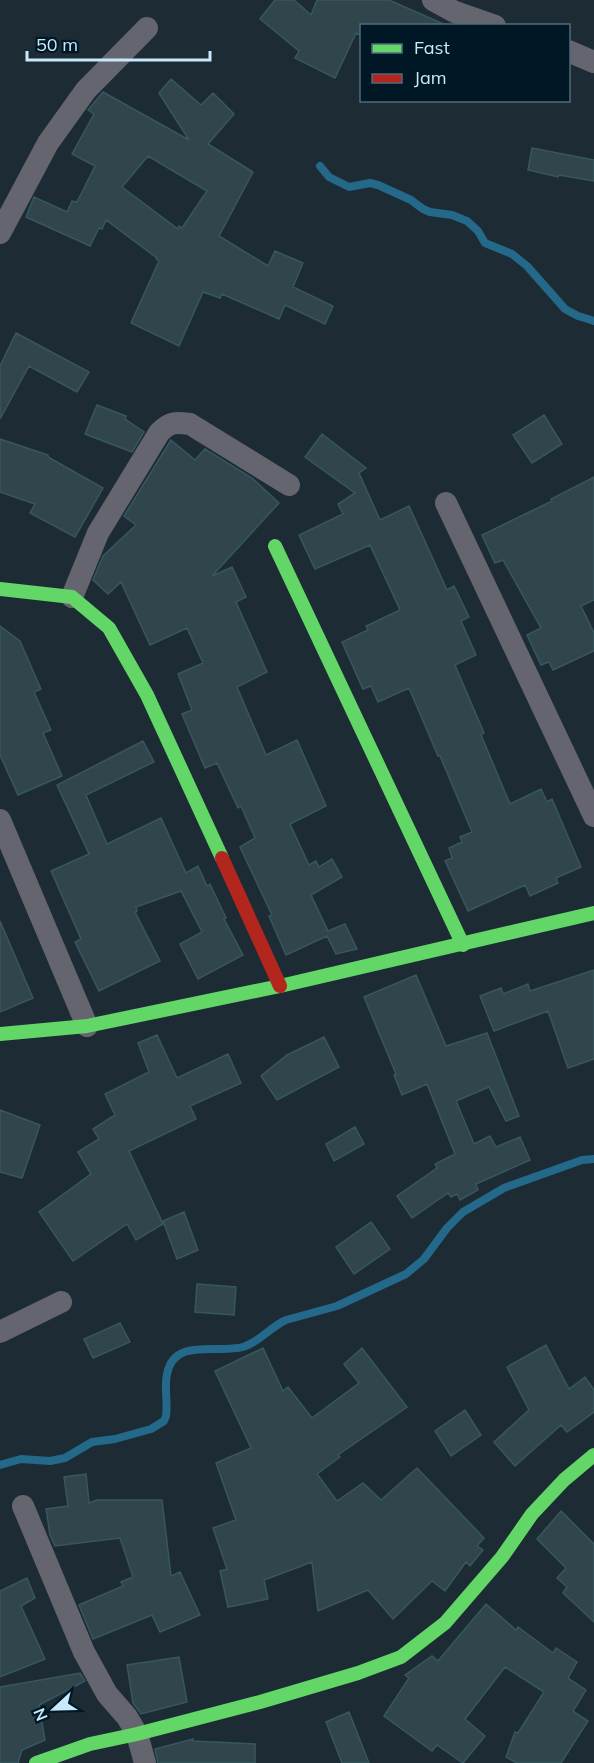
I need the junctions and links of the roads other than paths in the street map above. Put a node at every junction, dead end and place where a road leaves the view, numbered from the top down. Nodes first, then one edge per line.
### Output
1 (433, 0) edge
2 (489, 24) edge
3 (147, 28) dead end
4 (570, 52) edge
5 (594, 63) edge
6 (0, 233) edge
7 (290, 485) dead end
8 (446, 503) dead end
9 (275, 546) dead end
10 (0, 589) edge
11 (72, 597) junction
12 (594, 816) edge
13 (0, 820) edge
14 (594, 913) edge
15 (463, 945) junction
16 (280, 986) junction
17 (87, 1026) junction
18 (0, 1034) edge
19 (61, 1302) dead end
20 (0, 1332) edge
21 (594, 1455) edge
22 (23, 1506) dead end
23 (137, 1734) junction
24 (36, 1763) edge
25 (145, 1763) edge

1 - 2 street
3 - 6 street
4 - 5 street
7 - 11 street
8 - 12 street
9 - 15 street
10 - 11 street
11 - 16 street
13 - 17 street
14 - 15 street
15 - 16 street
16 - 17 street
17 - 18 street
19 - 20 street
21 - 23 street
22 - 23 street
23 - 24 street
23 - 25 street

